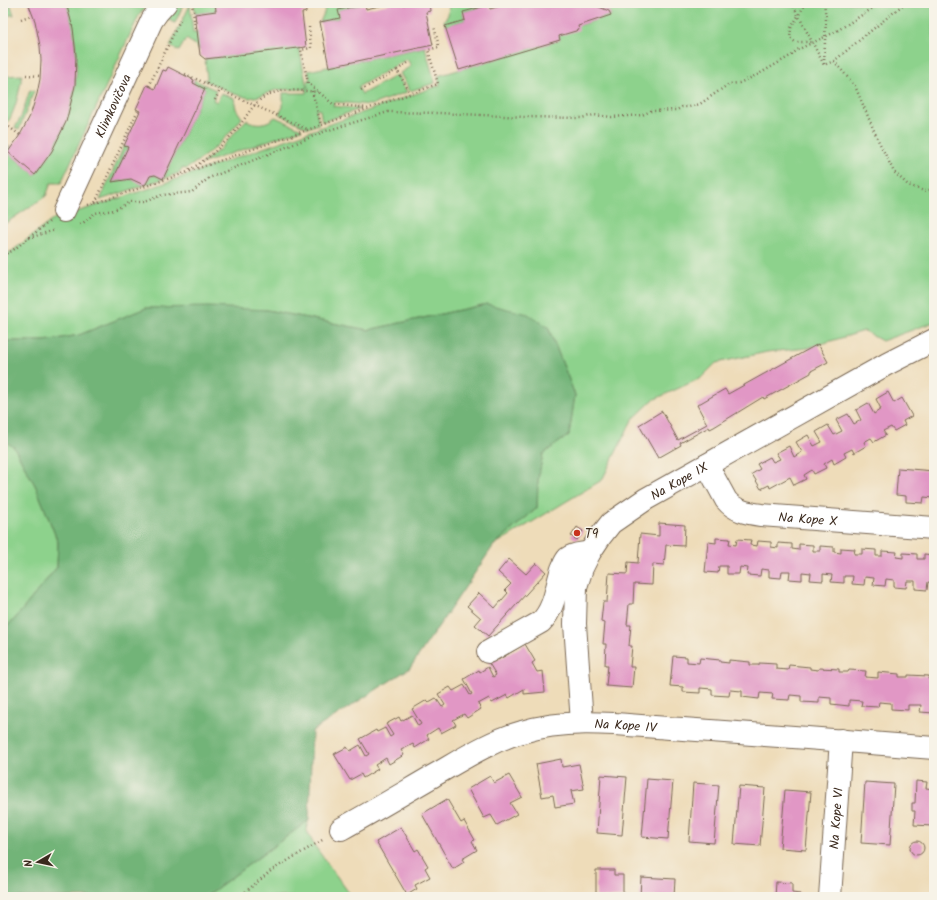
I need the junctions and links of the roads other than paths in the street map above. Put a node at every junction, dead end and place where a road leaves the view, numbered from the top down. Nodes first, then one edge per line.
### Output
1 (174, 10) edge
2 (67, 215) road end
3 (934, 340) edge
4 (707, 465) junction
5 (934, 528) edge
6 (590, 552) junction
7 (488, 652) dead end
8 (582, 723) junction
9 (841, 740) junction
10 (934, 748) edge
11 (341, 830) dead end
12 (830, 897) edge

1 - 2 street, Klimkovičova
3 - 4 street, Na Kope IX
4 - 5 street, Na Kope X
4 - 6 street, Na Kope IX
6 - 7 street
6 - 8 street, Na Kope IX
8 - 9 street, Na Kope IV
8 - 11 street, Na Kope IV
9 - 10 street, Na Kope IV
9 - 12 street, Na Kope VI

